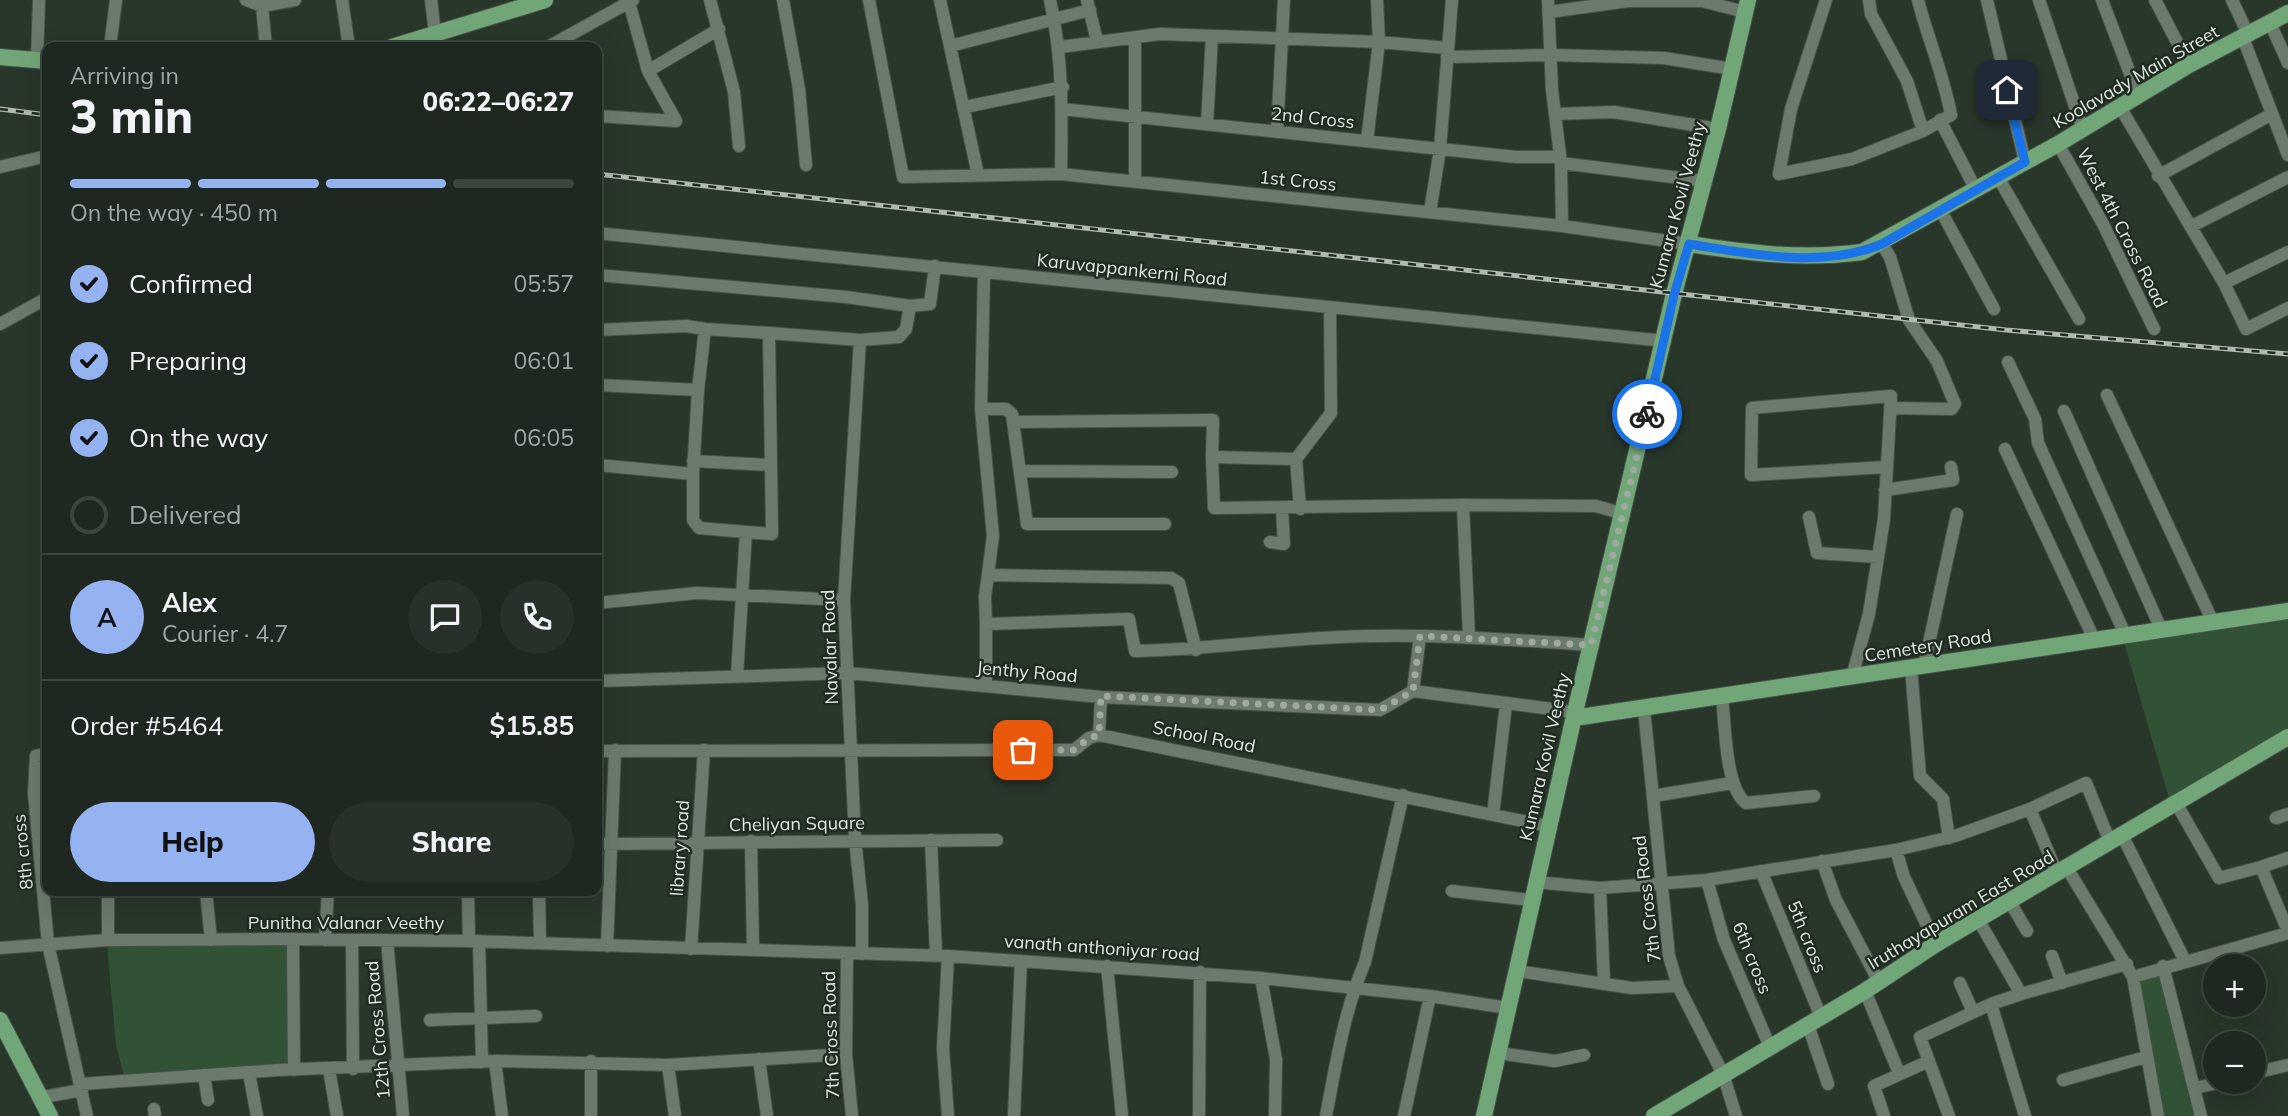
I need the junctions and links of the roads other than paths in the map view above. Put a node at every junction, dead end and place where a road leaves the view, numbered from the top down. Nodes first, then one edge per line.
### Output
1 (39, 0) edge
2 (116, 0) edge
3 (246, 0) edge
4 (295, 0) edge
5 (342, 0) edge
6 (431, 0) edge
7 (545, 0) edge
8 (710, 0) edge
9 (783, 0) edge
10 (869, 0) edge
11 (940, 0) edge
12 (1051, 0) edge
13 (1284, 0) edge
14 (1377, 0) edge
15 (1452, 0) edge
16 (1826, 0) edge
17 (1869, 0) edge
18 (1918, 0) edge
19 (1987, 0) edge
20 (2039, 0) edge
21 (2102, 0) edge
22 (2155, 0) edge
23 (2232, 0) edge
24 (631, 1) edge
25 (1089, 5) edge
26 (262, 6) junction
27 (1548, 6) edge
28 (1747, 6) edge
29 (2288, 13) edge
30 (1055, 19) junction
31 (2270, 23) junction
32 (719, 29) junction
33 (435, 33) junction
34 (1212, 36) junction
35 (2246, 37) junction
36 (1135, 38) junction
37 (1282, 40) junction
38 (1097, 41) junction
39 (111, 42) edge
40 (266, 42) edge
41 (348, 42) edge
42 (408, 42) edge
43 (557, 42) edge
44 (1379, 42) junction
45 (950, 46) junction
46 (1060, 47) junction
47 (1447, 53) junction
48 (1551, 55) junction
49 (0, 57) edge
50 (42, 60) edge
51 (2288, 63) edge
52 (2189, 65) junction
53 (1732, 69) junction
54 (648, 71) junction
55 (1063, 86) junction
56 (2142, 94) junction
57 (965, 107) junction
58 (2120, 107) junction
59 (1062, 109) junction
60 (1556, 114) junction
61 (2272, 114) junction
62 (602, 116) edge
63 (1134, 118) junction
64 (1940, 120) junction
65 (1207, 124) junction
66 (1718, 129) junction
67 (2083, 130) junction
68 (1923, 131) junction
69 (1277, 132) junction
70 (1367, 141) junction
71 (2058, 144) junction
72 (739, 146) dead end
73 (1440, 149) junction
74 (2288, 155) edge
75 (42, 157) edge
76 (1560, 160) junction
77 (2025, 162) junction
78 (806, 165) dead end
79 (0, 167) edge
80 (1061, 174) junction
81 (978, 175) junction
82 (2158, 176) junction
83 (1998, 177) junction
84 (2288, 177) edge
85 (1135, 181) junction
86 (1704, 181) junction
87 (1975, 188) junction
88 (1941, 211) junction
89 (1430, 212) junction
90 (1562, 226) junction
91 (2192, 226) junction
92 (602, 233) edge
93 (1689, 244) junction
94 (1882, 244) junction
95 (2288, 252) edge
96 (935, 266) junction
97 (984, 273) junction
98 (602, 275) edge
99 (2224, 283) junction
100 (42, 301) edge
101 (910, 306) junction
102 (1329, 307) junction
103 (2288, 308) edge
104 (1994, 309) dead end
105 (2079, 319) dead end
106 (0, 324) edge
107 (705, 329) junction
108 (2154, 329) dead end
109 (602, 330) edge
110 (769, 333) junction
111 (860, 340) junction
112 (1665, 341) junction
113 (2008, 362) dead end
114 (602, 385) edge
115 (698, 390) junction
116 (2107, 394) dead end
117 (1890, 408) junction
118 (981, 409) junction
119 (2064, 411) dead end
120 (1013, 422) junction
121 (2005, 449) dead end
122 (1212, 457) junction
123 (1296, 460) junction
124 (602, 465) edge
125 (771, 466) junction
126 (693, 467) junction
127 (1886, 467) junction
128 (1951, 467) dead end
129 (1021, 471) junction
130 (1172, 471) dead end
131 (1885, 490) junction
132 (1462, 505) junction
133 (1282, 508) junction
134 (1300, 509) junction
135 (1624, 514) junction
136 (1957, 514) dead end
137 (1809, 517) dead end
138 (1165, 524) dead end
139 (746, 532) junction
140 (1269, 542) dead end
141 (1878, 557) junction
142 (988, 575) junction
143 (741, 596) junction
144 (844, 600) junction
145 (602, 602) edge
146 (2288, 611) edge
147 (2213, 622) junction
148 (986, 624) junction
149 (2161, 629) junction
150 (2125, 634) junction
151 (1420, 636) junction
152 (1469, 636) junction
153 (2094, 639) junction
154 (1591, 645) junction
155 (1196, 650) junction
156 (1918, 667) junction
157 (848, 673) junction
158 (737, 675) junction
159 (1852, 677) junction
160 (602, 681) edge
161 (986, 686) junction
162 (1413, 691) junction
163 (1722, 695) junction
164 (1101, 696) junction
165 (1506, 704) junction
166 (1644, 709) junction
167 (1574, 715) junction
168 (1099, 735) junction
169 (2288, 737) edge
170 (851, 749) junction
171 (615, 750) junction
172 (704, 750) junction
173 (602, 751) edge
174 (42, 755) edge
175 (1732, 783) junction
176 (1403, 795) junction
177 (1653, 796) junction
178 (1814, 796) dead end
179 (2176, 803) junction
180 (2030, 809) junction
181 (1493, 814) junction
182 (1548, 826) junction
183 (1949, 838) junction
184 (2116, 838) junction
185 (855, 839) junction
186 (932, 840) junction
187 (997, 840) dead end
188 (751, 841) junction
189 (602, 844) edge
190 (611, 844) junction
191 (696, 844) junction
192 (1896, 850) junction
193 (2288, 858) edge
194 (1822, 861) junction
195 (2261, 867) junction
196 (2062, 870) junction
197 (1761, 871) junction
198 (42, 879) edge
199 (1707, 880) junction
200 (1535, 882) junction
201 (1660, 883) junction
202 (1601, 888) junction
203 (1452, 891) dead end
204 (44, 896) edge
205 (108, 896) edge
206 (207, 896) edge
207 (328, 896) edge
208 (469, 896) edge
209 (539, 896) edge
210 (1531, 900) junction
211 (2010, 902) junction
212 (1979, 921) junction
213 (2027, 931) dead end
214 (2288, 932) edge
215 (293, 939) junction
216 (108, 940) junction
217 (211, 940) junction
218 (325, 940) junction
219 (352, 940) junction
220 (387, 940) junction
221 (474, 941) junction
222 (540, 943) junction
223 (48, 944) junction
224 (1936, 944) junction
225 (607, 946) junction
226 (0, 948) edge
227 (691, 949) junction
228 (753, 949) junction
229 (847, 954) junction
230 (862, 954) junction
231 (942, 956) junction
232 (2052, 956) dead end
233 (1021, 961) junction
234 (2185, 961) junction
235 (1107, 966) junction
236 (2163, 966) junction
237 (2130, 970) junction
238 (1517, 971) junction
239 (1200, 972) junction
240 (1261, 978) junction
241 (1604, 983) junction
242 (1959, 983) dead end
243 (2062, 983) junction
244 (1678, 986) junction
245 (1354, 987) junction
246 (1872, 987) junction
247 (2021, 994) junction
248 (1430, 996) junction
249 (1991, 1004) junction
250 (1508, 1008) junction
251 (1973, 1012) junction
252 (536, 1016) dead end
253 (481, 1018) junction
254 (0, 1020) edge
255 (430, 1020) dead end
256 (1815, 1021) junction
257 (6, 1045) edge
258 (1770, 1047) junction
259 (1498, 1053) junction
260 (846, 1054) junction
261 (1584, 1055) dead end
262 (2146, 1057) junction
263 (759, 1059) junction
264 (488, 1061) junction
265 (591, 1061) junction
266 (1929, 1061) junction
267 (668, 1065) junction
268 (2288, 1065) edge
269 (397, 1067) junction
270 (329, 1069) junction
271 (353, 1069) junction
272 (294, 1070) junction
273 (2266, 1070) edge
274 (249, 1073) junction
275 (1899, 1073) junction
276 (1723, 1074) junction
277 (204, 1075) junction
278 (2063, 1080) dead end
279 (1828, 1084) dead end
280 (2203, 1086) edge
281 (81, 1087) junction
282 (2195, 1088) junction
283 (43, 1097) junction
284 (208, 1100) dead end
285 (1657, 1115) edge
286 (50, 1116) edge
287 (88, 1116) edge
288 (257, 1116) edge
289 (337, 1116) edge
290 (403, 1116) edge
291 (502, 1116) edge
292 (591, 1116) edge
293 (675, 1116) edge
294 (767, 1116) edge
295 (852, 1116) edge
296 (948, 1116) edge
297 (1014, 1116) edge
298 (1122, 1116) edge
299 (1199, 1116) edge
300 (1275, 1116) edge
301 (1326, 1116) edge
302 (1404, 1116) edge
303 (1484, 1116) edge
304 (1736, 1116) edge
305 (1884, 1116) edge
306 (1948, 1116) edge
307 (2025, 1116) edge
308 (2158, 1116) edge
309 (2201, 1116) edge

1 - 50 street
2 - 39 street
3 - 26 street
4 - 26 street
5 - 41 street
6 - 33 street
7 - 33 main road
8 - 32 street
9 - 78 street
10 - 81 street, 1st Cross
11 - 45 street
12 - 30 street
13 - 37 street
14 - 44 street
15 - 47 street
16 - 68 street
17 - 68 street
18 - 64 street
19 - 77 street
20 - 67 street
21 - 56 street
22 - 52 street
23 - 35 street
24 - 43 street
24 - 54 street
25 - 30 street
25 - 38 street
26 - 40 street
27 - 28 street
27 - 48 street
28 - 53 main road, Kumara Kovil Veethy
29 - 31 main road, Koolavady Main Street
30 - 45 street
30 - 46 street
31 - 35 main road, Koolavady Main Street
31 - 51 street
32 - 54 street
32 - 72 street
33 - 42 main road
34 - 36 street
34 - 37 street
34 - 65 street
35 - 52 main road, Koolavady Main Street
35 - 61 street
36 - 38 street
36 - 63 street
37 - 44 street
37 - 69 street
38 - 46 street
44 - 47 street
44 - 70 street
45 - 57 street
46 - 55 street
47 - 48 street
47 - 73 street
48 - 53 street
48 - 60 street
49 - 50 main road
52 - 56 main road, Koolavady Main Street
53 - 66 main road, Kumara Kovil Veethy
54 - 62 street
55 - 57 street
55 - 59 street
56 - 58 main road, Koolavady Main Street
57 - 81 street
58 - 67 main road, Koolavady Main Street
58 - 82 street
59 - 63 street, 2nd Cross
59 - 80 street
60 - 66 street
60 - 76 street
61 - 74 street
61 - 82 street
63 - 65 street, 2nd Cross
63 - 85 street
64 - 68 street
64 - 87 street
65 - 69 street, 2nd Cross
66 - 86 main road, Kumara Kovil Veethy
67 - 71 main road, Koolavady Main Street
69 - 70 street, 2nd Cross
70 - 73 street, 2nd Cross
71 - 77 main road, Koolavady Main Street
71 - 108 street, West 4th Cross Road
73 - 76 street, 2nd Cross
73 - 89 street
75 - 79 street
76 - 86 street, 2nd Cross
76 - 90 street
77 - 83 main road, Koolavady Main Street
80 - 81 street, 1st Cross
80 - 85 street, 1st Cross
82 - 91 street
83 - 87 main road, Koolavady Main Street
83 - 105 street
84 - 91 street
85 - 89 street, 1st Cross
86 - 93 main road, Kumara Kovil Veethy
87 - 88 main road, Koolavady Main Street
88 - 94 main road, Koolavady Main Street
88 - 104 street
89 - 90 street, 1st Cross
90 - 93 street, 1st Cross
91 - 99 street
92 - 96 street, Karuvappankerni Road
93 - 94 main road, Koolavady Main Street
93 - 112 main road, Kumara Kovil Veethy
94 - 117 street
95 - 99 street
96 - 97 street, Karuvappankerni Road
96 - 101 street
97 - 102 street, Karuvappankerni Road
97 - 118 street
98 - 101 street
99 - 103 street
100 - 106 street
101 - 111 street
102 - 112 street, Karuvappankerni Road
102 - 123 street
107 - 109 street
107 - 110 street
107 - 115 street
110 - 111 street
110 - 125 street
111 - 144 street, Navalar Road
112 - 135 main road, Kumara Kovil Veethy
113 - 150 street
114 - 115 street
115 - 126 street
116 - 147 street
117 - 127 street
117 - 127 street
118 - 120 street
118 - 142 street
119 - 149 street
120 - 122 street
120 - 129 street
121 - 153 street
122 - 123 street
122 - 133 street
123 - 134 street
124 - 126 street
125 - 126 street
125 - 139 street
126 - 139 street
127 - 131 street
128 - 131 street
129 - 130 street
129 - 138 street
131 - 141 street
132 - 134 street
132 - 135 street
132 - 152 street
133 - 134 street
133 - 140 street
135 - 154 main road, Kumara Kovil Veethy
136 - 156 street
137 - 141 street
139 - 143 street
141 - 159 street
142 - 148 street
142 - 155 street
143 - 144 street
143 - 145 street
143 - 158 street
144 - 157 street, Navalar Road
146 - 147 main road, Cemetery Road
147 - 149 main road, Cemetery Road
148 - 155 street
148 - 161 street
149 - 150 main road, Cemetery Road
150 - 153 main road, Cemetery Road
151 - 152 street
151 - 155 street
151 - 162 street
152 - 154 street
153 - 156 main road, Cemetery Road
154 - 167 main road, Kumara Kovil Veethy
156 - 159 main road, Cemetery Road
156 - 183 street
157 - 158 street, Jenthy Road
157 - 161 street, Jenthy Road
157 - 170 street, Navalar Road
158 - 160 street, Jenthy Road
159 - 163 main road, Cemetery Road
161 - 164 street, Jenthy Road
162 - 164 street, Jenthy Road
162 - 165 street
163 - 166 main road, Cemetery Road
163 - 175 street
164 - 168 street
165 - 167 street
165 - 181 street
166 - 167 main road, Cemetery Road
166 - 177 street, 7th Cross Road
167 - 182 main road, Kumara Kovil Veethy
168 - 170 street
168 - 176 street, School Road
169 - 179 main road, Iruthayapuram East Road
170 - 172 street
170 - 185 street, Navalar Road
171 - 172 street
171 - 173 street
171 - 190 street
172 - 191 street, library road
174 - 198 street, 8th cross
175 - 177 street
175 - 178 street
176 - 181 street, School Road
176 - 245 street
177 - 201 street, 7th Cross Road
179 - 184 main road, Iruthayapuram East Road
179 - 195 street
180 - 183 street
180 - 184 street
180 - 196 street
181 - 182 street, School Road
182 - 200 main road, Kumara Kovil Veethy
183 - 192 street
184 - 196 main road, Iruthayapuram East Road
184 - 234 street
185 - 186 street, Cheliyan Square
185 - 188 street, Cheliyan Square
185 - 230 street, Navalar Road
186 - 187 street, Cheliyan Square
186 - 231 street
188 - 191 street, Cheliyan Square
188 - 228 street
189 - 190 street, Cheliyan Square
190 - 191 street, Cheliyan Square
190 - 225 street
191 - 227 street, library road
192 - 194 street
192 - 224 street
193 - 195 street
194 - 197 street
194 - 246 street
195 - 214 street
196 - 211 main road, Iruthayapuram East Road
196 - 237 street
197 - 199 street
197 - 256 street, 5th cross
199 - 201 street
199 - 258 street, 6th cross
200 - 202 street
200 - 210 main road, Kumara Kovil Veethy
201 - 202 street
201 - 244 street, 7th Cross Road
202 - 241 street
203 - 210 street
204 - 223 street, 8th cross
205 - 216 street
206 - 217 street
207 - 218 street
208 - 221 street
209 - 222 street
210 - 238 main road, Kumara Kovil Veethy
211 - 212 main road, Iruthayapuram East Road
211 - 213 street
212 - 224 main road, Iruthayapuram East Road
212 - 247 street
214 - 234 street
215 - 217 street, Punitha Valanar Veethy
215 - 218 street, Punitha Valanar Veethy
215 - 272 street
216 - 217 street, Punitha Valanar Veethy
216 - 223 street, Punitha Valanar Veethy
218 - 219 street, Punitha Valanar Veethy
219 - 220 street, Punitha Valanar Veethy
219 - 271 street
220 - 221 street, Punitha Valanar Veethy
220 - 269 street, 12th Cross Road
221 - 222 street, Punitha Valanar Veethy
221 - 253 street
222 - 225 street, Punitha Valanar Veethy
223 - 226 street, Punitha Valanar Veethy
223 - 281 street, 8th cross
224 - 246 main road, Iruthayapuram East Road
225 - 227 street, Punitha Valanar Veethy
227 - 228 street, vanath anthoniyar road
228 - 229 street, vanath anthoniyar road
229 - 230 street, vanath anthoniyar road
229 - 260 street, 7th Cross Road
230 - 231 street, vanath anthoniyar road
231 - 233 street, vanath anthoniyar road
231 - 296 street
232 - 243 street
233 - 235 street, vanath anthoniyar road
233 - 297 street
234 - 236 street
235 - 239 street, vanath anthoniyar road
235 - 298 street
236 - 237 street
236 - 282 street
237 - 243 street
237 - 262 street
238 - 241 street
238 - 250 main road, Kumara Kovil Veethy
239 - 240 street, vanath anthoniyar road
239 - 299 street
240 - 245 street, vanath anthoniyar road
240 - 300 street
241 - 244 street
242 - 251 street
243 - 247 street
244 - 276 street, 7th Cross Road
245 - 248 street, vanath anthoniyar road
245 - 301 street
246 - 256 main road, Iruthayapuram East Road
246 - 275 street
247 - 249 street
248 - 250 street, vanath anthoniyar road
248 - 302 street
249 - 251 street
249 - 307 street
250 - 259 main road, Kumara Kovil Veethy
251 - 266 street
252 - 253 street
253 - 255 street
253 - 264 street
254 - 257 main road
256 - 258 main road, Iruthayapuram East Road
256 - 279 street, 5th cross
257 - 283 main road
258 - 276 main road, Iruthayapuram East Road
259 - 261 street
259 - 303 main road, Kumara Kovil Veethy
260 - 263 street
260 - 295 street, 7th Cross Road
262 - 278 street
262 - 308 street
263 - 267 street
263 - 294 street
264 - 265 street
264 - 269 street
264 - 291 street
265 - 267 street
265 - 292 street
266 - 275 street
266 - 306 street
267 - 293 street
268 - 273 street
269 - 271 street
269 - 290 street, 12th Cross Road
270 - 271 street
270 - 272 street
270 - 289 street
272 - 274 street
274 - 277 street
274 - 288 street
275 - 305 street
276 - 285 main road, Iruthayapuram East Road
276 - 304 street
277 - 281 street
277 - 284 street
280 - 282 street
281 - 283 street
281 - 287 street, 8th cross
282 - 309 street
283 - 286 main road

